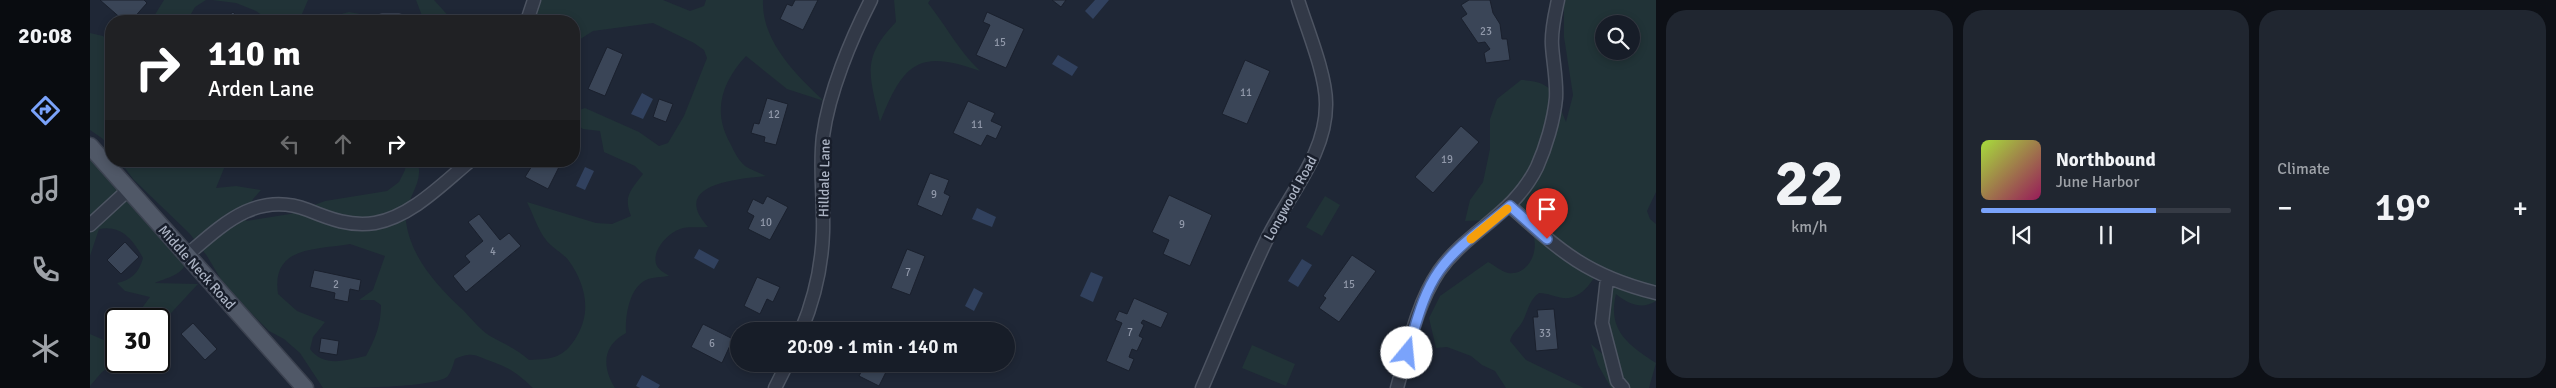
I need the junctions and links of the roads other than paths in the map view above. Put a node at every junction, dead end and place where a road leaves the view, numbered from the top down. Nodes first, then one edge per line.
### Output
1 (534, 0) edge
2 (871, 0) edge
3 (1298, 0) edge
4 (1558, 0) edge
5 (529, 15) edge
6 (90, 146) edge
7 (105, 163) edge
8 (108, 167) edge
9 (462, 167) edge
10 (128, 190) junction
11 (1510, 206) junction
12 (90, 225) edge
13 (186, 255) junction
14 (1607, 278) junction
15 (1656, 293) edge
16 (804, 322) edge
17 (783, 372) edge
18 (305, 388) edge
19 (775, 388) edge
20 (1202, 388) edge
21 (1396, 388) edge
22 (1623, 388) edge

1 - 5 street
2 - 16 street, Hilldale Lane
3 - 20 street, Longwood Road
4 - 11 street
6 - 7 main road, Middle Neck Road
8 - 10 main road, Middle Neck Road
9 - 13 street
10 - 12 street
10 - 13 main road, Middle Neck Road
11 - 14 street
11 - 21 street
13 - 18 main road, Middle Neck Road
14 - 15 street
14 - 22 street
17 - 19 street

